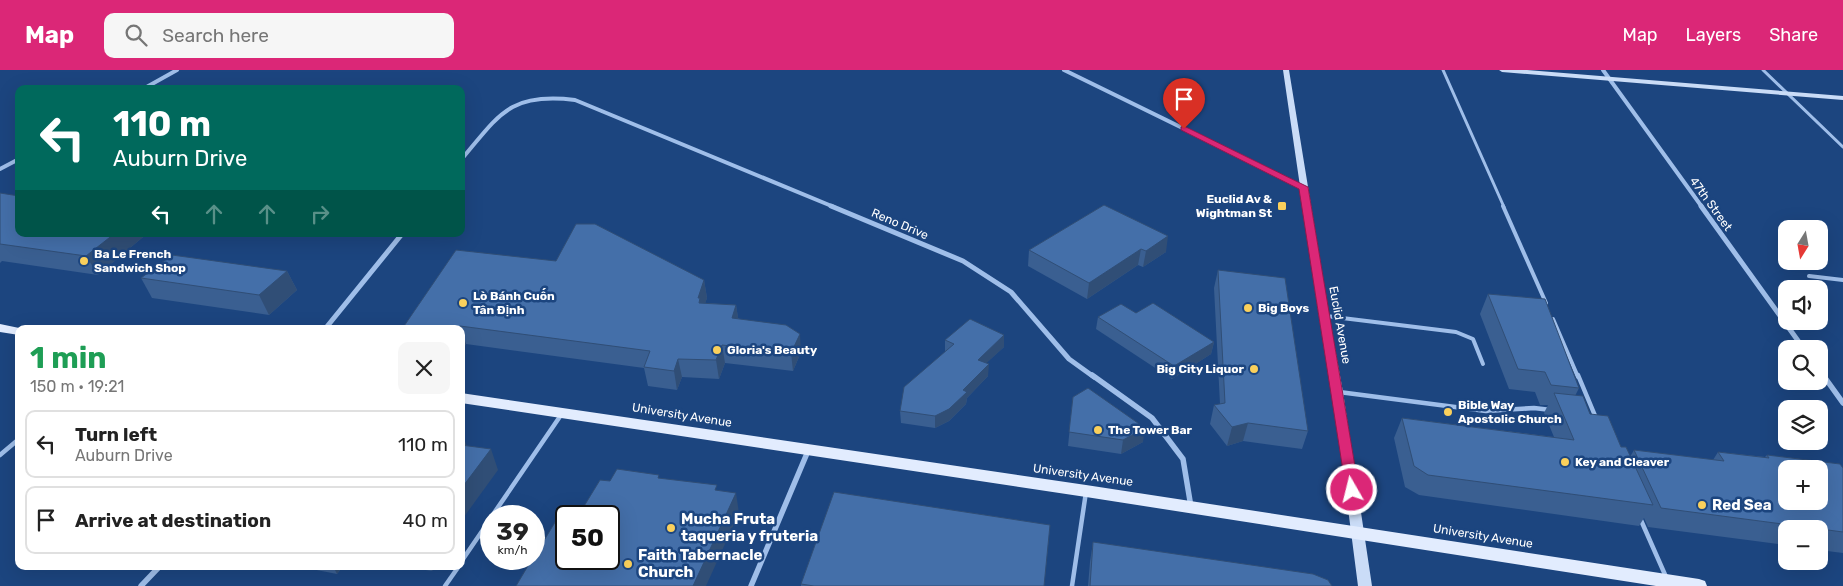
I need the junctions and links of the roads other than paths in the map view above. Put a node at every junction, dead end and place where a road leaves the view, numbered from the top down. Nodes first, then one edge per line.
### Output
1 (177, 70) edge
2 (1064, 70) edge
3 (1286, 70) edge
4 (1443, 70) edge
5 (1502, 70) edge
6 (1603, 70) edge
7 (1763, 70) edge
8 (1609, 79) junction
9 (150, 85) edge
10 (1786, 93) junction
11 (1843, 98) edge
12 (1843, 147) edge
13 (465, 155) edge
14 (15, 161) edge
15 (0, 169) edge
16 (1303, 187) junction
17 (400, 237) edge
18 (1808, 276) dead end
19 (1843, 280) edge
20 (1548, 307) edge
21 (1324, 316) junction
22 (1552, 316) edge
23 (327, 325) edge
24 (0, 328) edge
25 (15, 330) edge
26 (1798, 340) edge
27 (1483, 364) dead end
28 (1828, 382) edge
29 (1338, 392) junction
30 (465, 399) edge
31 (1843, 403) edge
32 (1560, 411) edge
33 (562, 413) junction
34 (1586, 414) edge
35 (1595, 416) junction
36 (1599, 424) edge
37 (15, 443) edge
38 (808, 450) junction
39 (0, 455) edge
40 (1086, 491) junction
41 (500, 505) edge
42 (1191, 508) junction
43 (1637, 510) edge
44 (1359, 533) junction
45 (480, 534) edge
46 (465, 556) edge
47 (156, 570) edge
48 (456, 570) edge
49 (1669, 584) edge
50 (141, 586) edge
51 (445, 586) edge
52 (751, 586) edge
53 (1072, 586) edge
54 (1365, 586) edge
55 (1699, 586) edge

1 - 9 street
2 - 16 street
3 - 16 main road, Euclid Avenue
4 - 20 lane
5 - 8 main road
6 - 8 street, 47th Street
7 - 10 lane
8 - 10 main road
8 - 26 street, 47th Street
10 - 11 main road
10 - 12 lane
13 - 42 street, Reno Drive
14 - 15 street
16 - 21 main road, Euclid Avenue
17 - 23 street
18 - 19 lane
21 - 27 lane
21 - 29 main road, Euclid Avenue
22 - 35 lane
24 - 25 main road
28 - 31 street
29 - 32 lane
29 - 44 main road, Euclid Avenue
30 - 33 main road, University Avenue
33 - 38 main road, University Avenue
33 - 41 lane
34 - 35 lane
35 - 36 lane
37 - 39 lane
38 - 40 main road, University Avenue
38 - 52 street
40 - 42 main road, University Avenue
40 - 53 lane
42 - 44 main road, University Avenue
43 - 49 lane
44 - 49 main road, University Avenue
44 - 54 main road, Euclid Avenue
45 - 46 lane
47 - 50 street
48 - 51 lane
49 - 55 main road, University Avenue

